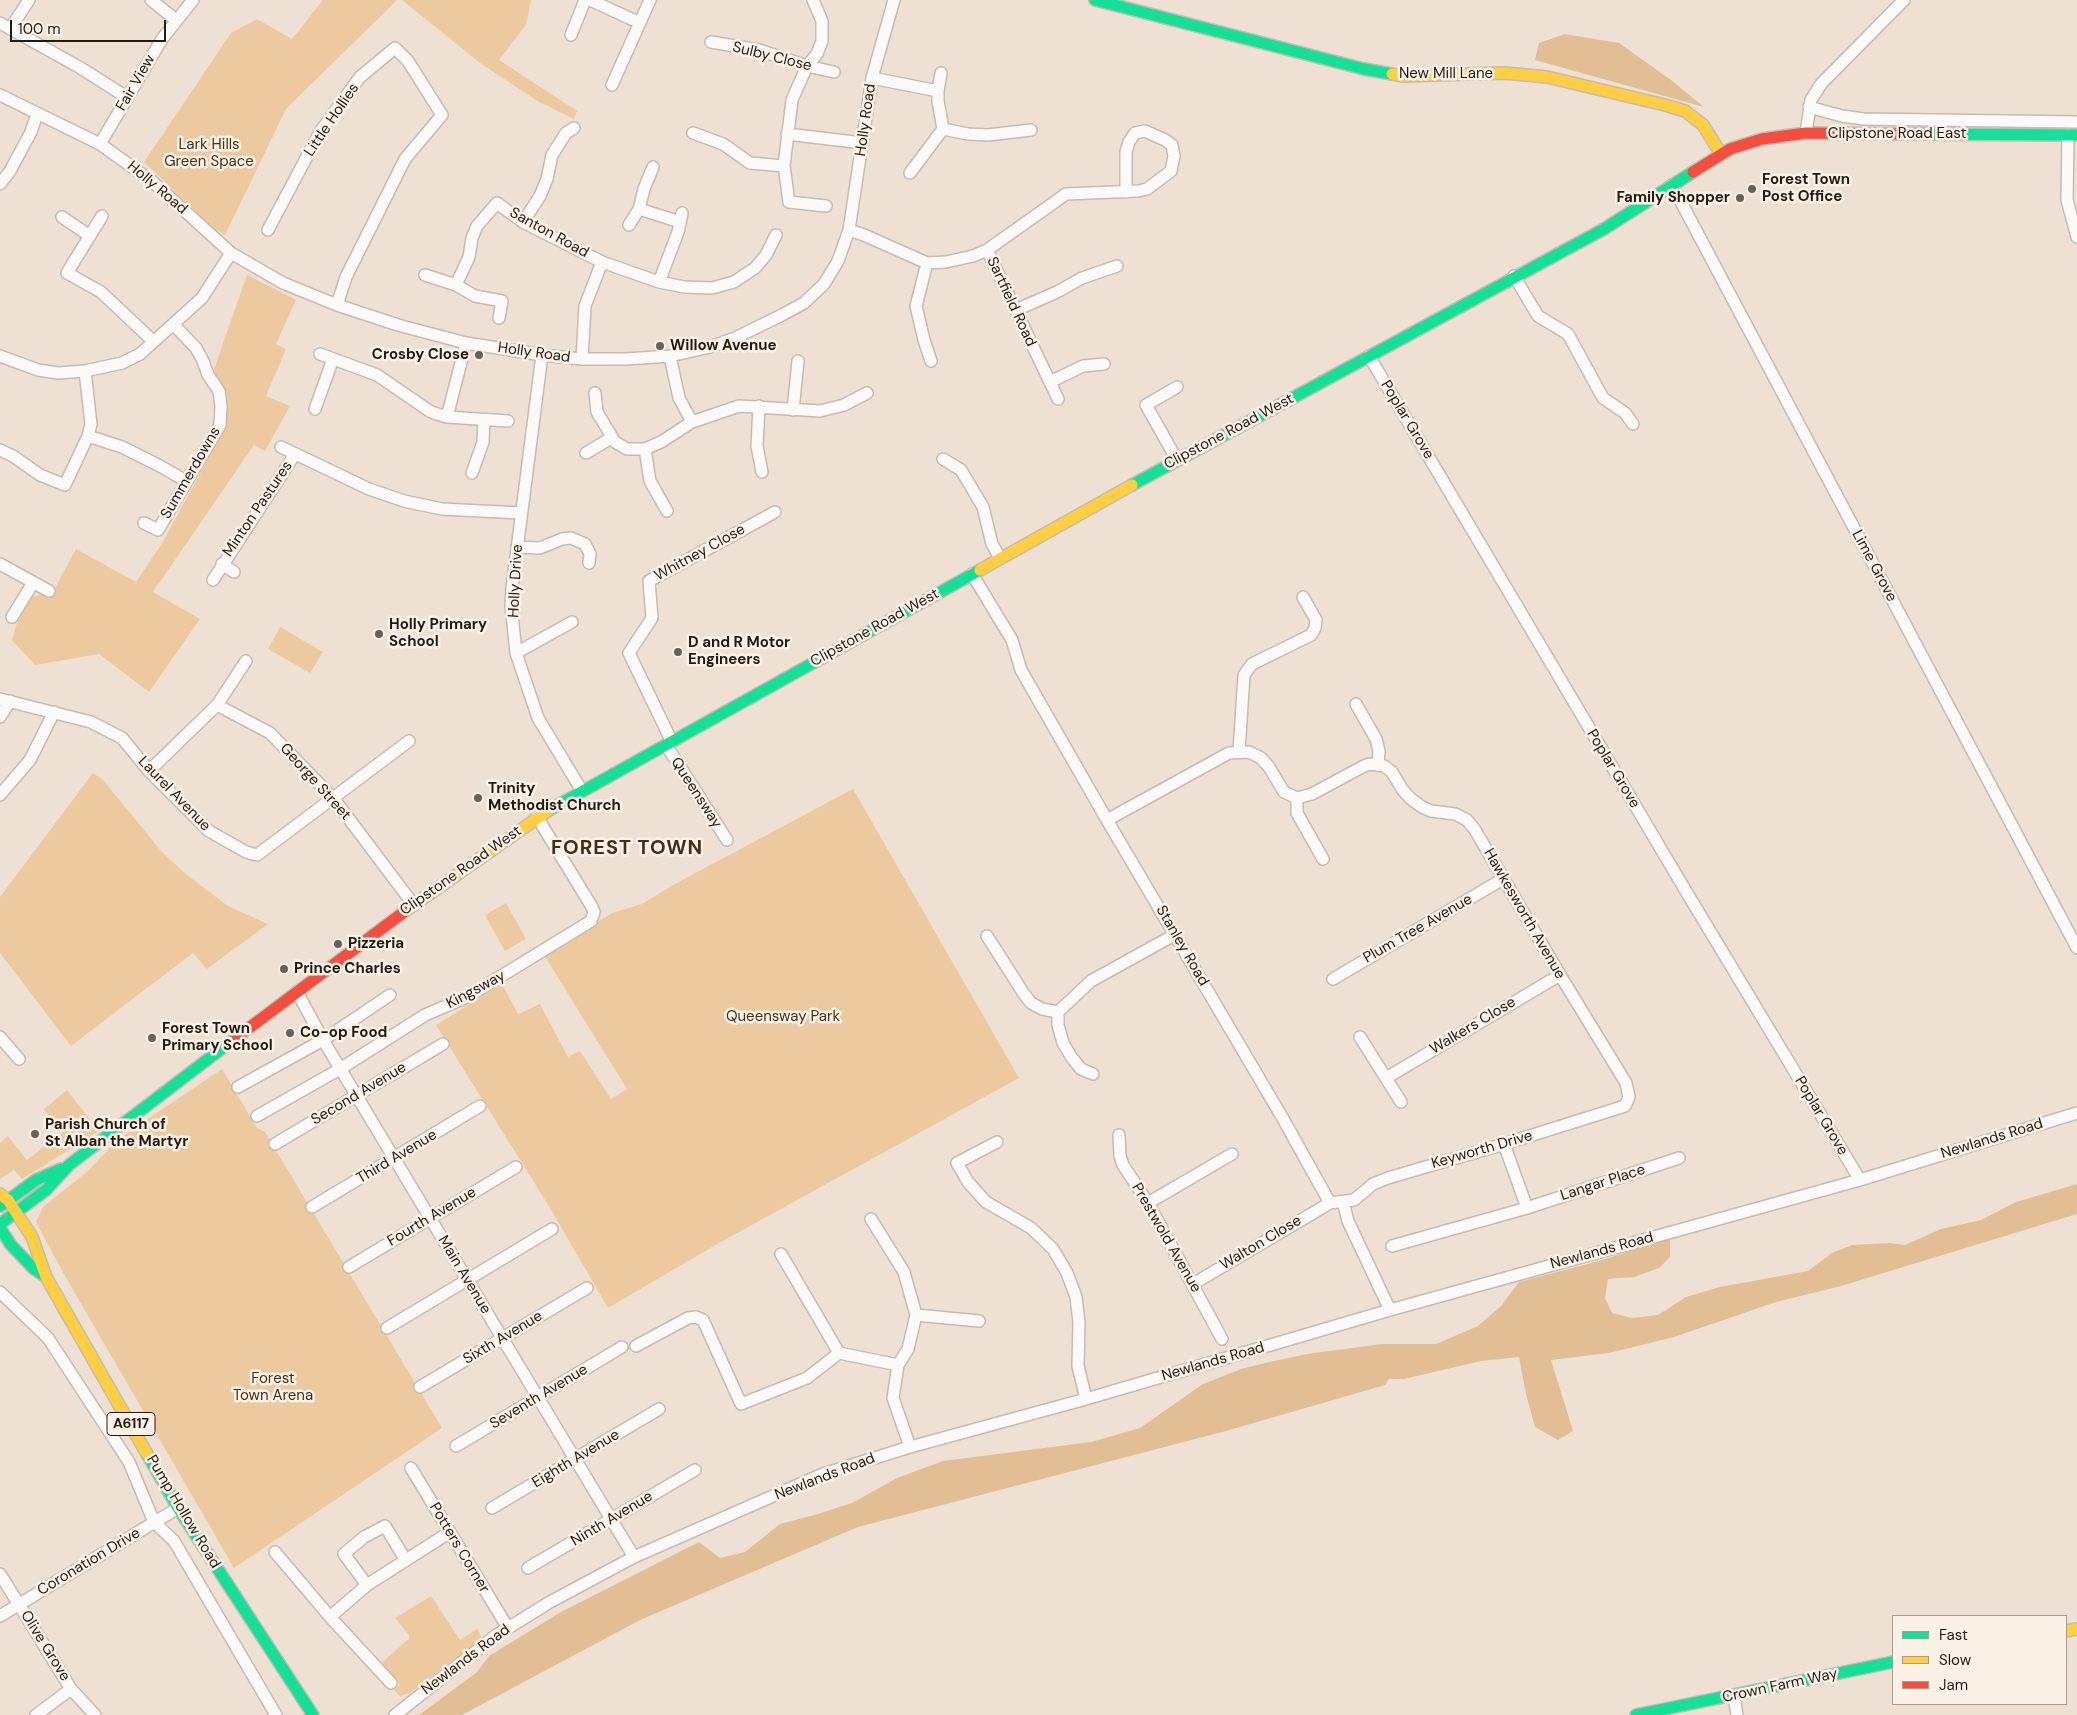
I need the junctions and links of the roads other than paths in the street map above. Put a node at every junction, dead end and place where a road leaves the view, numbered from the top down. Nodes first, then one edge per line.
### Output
1 (29, 0) edge
2 (151, 0) edge
3 (193, 0) edge
4 (585, 0) edge
5 (590, 0) edge
6 (650, 0) edge
7 (813, 0) edge
8 (894, 0) edge
9 (1095, 0) edge
10 (1904, 0) edge
11 (176, 20) junction
12 (640, 23) junction
13 (5, 26) edge
14 (571, 35) dead end
15 (711, 42) dead end
16 (807, 66) junction
17 (834, 72) dead end
18 (941, 73) dead end
19 (872, 78) junction
20 (612, 85) dead end
21 (938, 91) junction
22 (0, 95) edge
23 (128, 98) junction
24 (1808, 107) junction
25 (38, 114) junction
26 (2077, 122) edge
27 (574, 128) dead end
28 (943, 129) junction
29 (1030, 130) dead end
30 (694, 133) dead end
31 (787, 134) junction
32 (1806, 134) junction
33 (2072, 135) edge
34 (863, 143) junction
35 (100, 144) junction
36 (1721, 154) junction
37 (653, 166) dead end
38 (784, 166) junction
39 (910, 173) dead end
40 (0, 184) edge
41 (1672, 184) junction
42 (1126, 192) junction
43 (826, 206) dead end
44 (639, 209) junction
45 (102, 216) dead end
46 (62, 217) dead end
47 (523, 222) junction
48 (629, 225) dead end
49 (268, 230) dead end
50 (849, 230) junction
51 (90, 236) junction
52 (776, 236) dead end
53 (2077, 237) edge
54 (987, 250) junction
55 (231, 254) junction
56 (602, 262) junction
57 (927, 263) junction
58 (1117, 266) dead end
59 (425, 275) dead end
60 (1514, 276) junction
61 (659, 282) junction
62 (456, 285) junction
63 (337, 305) junction
64 (1016, 310) junction
65 (499, 318) dead end
66 (174, 325) junction
67 (153, 341) junction
68 (466, 343) junction
69 (320, 354) dead end
70 (542, 355) junction
71 (0, 356) edge
72 (670, 356) junction
73 (1369, 356) junction
74 (333, 359) junction
75 (582, 359) junction
76 (798, 360) dead end
77 (931, 360) dead end
78 (1104, 364) dead end
79 (86, 371) junction
80 (1050, 382) junction
81 (1177, 387) dead end
82 (595, 393) dead end
83 (868, 393) dead end
84 (1058, 399) dead end
85 (758, 406) junction
86 (315, 408) dead end
87 (793, 410) junction
88 (447, 417) junction
89 (484, 420) junction
90 (508, 422) dead end
91 (692, 422) junction
92 (1633, 424) dead end
93 (88, 436) junction
94 (611, 438) junction
95 (281, 448) dead end
96 (645, 449) junction
97 (0, 450) edge
98 (586, 453) dead end
99 (295, 454) junction
100 (943, 458) dead end
101 (1177, 460) junction
102 (762, 472) dead end
103 (472, 473) dead end
104 (186, 481) junction
105 (667, 511) dead end
106 (775, 512) dead end
107 (521, 513) junction
108 (144, 523) dead end
109 (517, 547) junction
110 (1000, 558) junction
111 (589, 563) dead end
112 (0, 564) edge
113 (222, 564) junction
114 (234, 572) dead end
115 (972, 574) junction
116 (213, 580) dead end
117 (33, 583) junction
118 (49, 591) dead end
119 (1304, 597) dead end
120 (12, 617) dead end
121 (572, 622) dead end
122 (516, 653) junction
123 (246, 660) dead end
124 (5, 700) edge
125 (1356, 704) dead end
126 (217, 705) junction
127 (54, 712) junction
128 (0, 717) edge
129 (409, 741) dead end
130 (669, 743) junction
131 (1239, 751) junction
132 (1378, 764) junction
133 (149, 771) junction
134 (582, 791) junction
135 (0, 795) edge
136 (334, 798) junction
137 (1297, 798) junction
138 (537, 817) junction
139 (1107, 820) junction
140 (727, 840) dead end
141 (1323, 859) dead end
142 (1503, 879) junction
143 (413, 904) junction
144 (1176, 934) junction
145 (987, 936) dead end
146 (2077, 948) edge
147 (1560, 975) junction
148 (1332, 979) dead end
149 (297, 992) junction
150 (390, 995) dead end
151 (1058, 1012) junction
152 (0, 1037) edge
153 (1360, 1037) dead end
154 (323, 1040) junction
155 (443, 1044) dead end
156 (20, 1059) dead end
157 (340, 1069) junction
158 (1093, 1074) dead end
159 (1386, 1078) junction
160 (238, 1087) dead end
161 (357, 1096) junction
162 (1401, 1102) dead end
163 (480, 1106) dead end
164 (1625, 1106) joint
165 (2077, 1113) edge
166 (257, 1116) dead end
167 (1119, 1135) dead end
168 (998, 1142) dead end
169 (275, 1144) dead end
170 (1504, 1144) junction
171 (1232, 1154) dead end
172 (1679, 1158) dead end
173 (394, 1159) junction
174 (69, 1165) junction
175 (516, 1167) dead end
176 (1860, 1180) junction
177 (3, 1200) edge
178 (1343, 1202) junction
179 (1330, 1203) junction
180 (1148, 1204) junction
181 (312, 1207) dead end
182 (1527, 1208) junction
183 (430, 1218) junction
184 (871, 1219) dead end
185 (6, 1220) edge
186 (552, 1229) dead end
187 (1392, 1246) dead end
188 (6, 1254) dead end
189 (781, 1254) dead end
190 (349, 1267) dead end
191 (33, 1268) junction
192 (46, 1277) junction
193 (467, 1279) junction
194 (1192, 1284) junction
195 (587, 1288) dead end
196 (0, 1292) edge
197 (1390, 1310) junction
198 (916, 1315) junction
199 (979, 1321) dead end
200 (387, 1328) dead end
201 (502, 1338) junction
202 (1222, 1339) dead end
203 (636, 1346) dead end
204 (622, 1347) dead end
205 (840, 1353) junction
206 (898, 1365) junction
207 (420, 1387) dead end
208 (538, 1398) junction
209 (1086, 1399) junction
210 (659, 1409) dead end
211 (456, 1446) dead end
212 (910, 1447) junction
213 (575, 1460) junction
214 (411, 1468) dead end
215 (695, 1470) dead end
216 (178, 1508) junction
217 (492, 1508) dead end
218 (612, 1519) junction
219 (154, 1522) junction
220 (450, 1532) junction
221 (275, 1552) dead end
222 (634, 1557) junction
223 (405, 1559) junction
224 (528, 1568) dead end
225 (0, 1574) edge
226 (367, 1585) junction
227 (19, 1605) junction
228 (0, 1616) edge
229 (330, 1617) junction
230 (508, 1628) junction
231 (1892, 1662) edge
232 (391, 1683) dead end
233 (71, 1689) junction
234 (1734, 1696) junction
235 (36, 1715) edge
236 (94, 1715) edge
237 (276, 1715) edge
238 (313, 1715) edge
239 (395, 1715) edge
240 (1636, 1715) edge
241 (1737, 1715) edge

1 - 13 street
2 - 11 street
3 - 11 street, Fair View
4 - 14 street
5 - 12 street
6 - 12 street
7 - 16 street
8 - 19 street, Holly Road
9 - 36 main road, New Mill Lane
10 - 24 street
11 - 23 street, Fair View
12 - 20 street
13 - 23 street
15 - 16 street, Sulby Close
16 - 17 street, Sulby Close
16 - 31 street
18 - 21 street
19 - 21 street
19 - 34 street, Holly Road
21 - 28 street
22 - 25 street, Holly Road
23 - 35 street, Fair View
24 - 26 street, Clipstone Road East
24 - 32 street
25 - 35 street, Holly Road
25 - 40 street
27 - 47 street
28 - 29 street
28 - 39 street
30 - 38 street
31 - 34 street
31 - 38 street
32 - 33 main road, Clipstone Road East
32 - 36 main road, Clipstone Road East
33 - 53 street
34 - 50 street, Holly Road
35 - 55 street, Holly Road
36 - 41 main road, Clipstone Road West
37 - 44 street
38 - 43 street
41 - 60 main road, Clipstone Road West
41 - 146 street, Lime Grove
42 - 42 street
42 - 54 street
44 - 48 street
44 - 61 street
45 - 51 street
46 - 51 street
47 - 56 street, Santon Road
47 - 62 street, Santon Road
49 - 63 street, Little Hollies
50 - 57 street
50 - 72 street, Holly Road
51 - 67 street
52 - 61 street, Santon Road
54 - 57 street
54 - 64 street, Sartfield Road
55 - 63 street, Holly Road
55 - 66 street
56 - 61 street, Santon Road
56 - 75 street, Santon Road
57 - 77 street
58 - 64 street
59 - 62 street
60 - 73 main road, Clipstone Road West
60 - 92 street
62 - 65 street
63 - 68 street, Holly Road
64 - 80 street, Sartfield Road
66 - 67 street
66 - 104 street, Summerdowns
67 - 79 street
68 - 70 street, Holly Road
68 - 88 street
69 - 74 street
70 - 75 street, Holly Road
70 - 107 street, Holly Drive
71 - 79 street
72 - 75 street, Holly Road
72 - 91 street
73 - 101 main road, Clipstone Road West
73 - 176 street, Poplar Grove
74 - 86 street
74 - 88 street
76 - 87 street
78 - 80 street
79 - 93 street
80 - 84 street, Sartfield Road
81 - 101 street
82 - 94 street
83 - 87 street
85 - 87 street
85 - 91 street
85 - 102 street
88 - 89 street
89 - 90 street
89 - 103 street
91 - 96 street
93 - 97 street
93 - 104 street
94 - 96 street
94 - 98 street
95 - 99 street, Minton Pastures
96 - 105 street
99 - 107 street, Minton Pastures
99 - 113 street, Minton Pastures
100 - 110 street
101 - 110 main road, Clipstone Road West
104 - 108 street, Summerdowns
106 - 130 street, Whitney Close
107 - 109 street, Holly Drive
109 - 111 street
109 - 122 street, Holly Drive
110 - 115 main road, Clipstone Road West
112 - 117 street
113 - 114 street, Minton Pastures
113 - 116 street, Minton Pastures
115 - 130 main road, Clipstone Road West
115 - 139 street, Stanley Road
117 - 118 street
117 - 120 street
119 - 131 street
121 - 122 street
122 - 134 street, Holly Drive
123 - 126 street
124 - 127 street, Laurel Avenue
124 - 128 street
125 - 132 street
126 - 133 street
126 - 136 street, George Street
127 - 133 street, Laurel Avenue
127 - 135 street
129 - 136 street, Laurel Avenue
130 - 134 main road, Clipstone Road West
130 - 140 street, Queensway
131 - 137 street
131 - 139 street
132 - 137 street
132 - 142 street, Hawkesworth Avenue
133 - 136 street, Laurel Avenue
134 - 138 main road, Clipstone Road West
136 - 143 street, George Street
137 - 141 street
138 - 143 main road, Clipstone Road West
138 - 157 street, Kingsway
139 - 144 street, Stanley Road
142 - 147 street, Hawkesworth Avenue
142 - 148 street, Plum Tree Avenue
143 - 149 main road, Clipstone Road West
144 - 151 street
144 - 179 street, Stanley Road
145 - 151 street
147 - 159 street, Walkers Close
147 - 164 street, Hawkesworth Avenue
149 - 154 street, Main Avenue
149 - 174 main road, Clipstone Road West
150 - 154 street
151 - 158 street
152 - 156 street
153 - 159 street
154 - 157 street, Main Avenue
154 - 160 street
155 - 161 street, Second Avenue
157 - 161 street, Main Avenue
157 - 166 street, Kingsway
159 - 162 street
161 - 169 street, Second Avenue
161 - 173 street, Main Avenue
163 - 173 street, Third Avenue
164 - 170 street, Keyworth Drive
165 - 176 street, Newlands Road
167 - 180 street, Prestwold Avenue
168 - 209 street
170 - 178 street, Keyworth Drive
170 - 182 street
171 - 180 street
172 - 182 street, Langar Place
173 - 181 street, Third Avenue
173 - 183 street, Main Avenue
174 - 177 main road, Clipstone Road West
174 - 185 main road, Clipstone Road West
175 - 183 street, Fourth Avenue
176 - 197 street, Newlands Road
177 - 185 main road
178 - 179 street
178 - 197 street
179 - 194 street, Walton Close
180 - 194 street, Prestwold Avenue
182 - 187 street, Langar Place
183 - 190 street, Fourth Avenue
183 - 193 street, Main Avenue
184 - 198 street
185 - 191 main road, Pump Hollow Road / A6117
185 - 192 main road, Pump Hollow Road / A6117
186 - 193 street
188 - 191 main road
189 - 205 street
191 - 192 main road, Pump Hollow Road / A6117
192 - 216 main road, Pump Hollow Road / A6117
193 - 200 street
193 - 201 street, Main Avenue
194 - 202 street, Prestwold Avenue
195 - 201 street, Sixth Avenue
196 - 219 street, Pump Hollow Road
197 - 209 street, Newlands Road
198 - 199 street
198 - 206 street
201 - 207 street, Sixth Avenue
201 - 208 street, Main Avenue
203 - 205 street
204 - 208 street, Seventh Avenue
205 - 206 street
206 - 212 street
208 - 211 street, Seventh Avenue
208 - 213 street, Main Avenue
209 - 212 street, Newlands Road
210 - 213 street, Eighth Avenue
212 - 222 street, Newlands Road
213 - 217 street, Eighth Avenue
213 - 218 street, Main Avenue
214 - 220 street, Potters Corner
215 - 218 street, Ninth Avenue
216 - 219 street, Coronation Drive
216 - 238 main road, Pump Hollow Road / A6117
218 - 222 street, Main Avenue
218 - 224 street, Ninth Avenue
219 - 227 street, Coronation Drive
219 - 237 street, Pump Hollow Road
220 - 223 street
220 - 230 street, Potters Corner
221 - 229 street
222 - 230 street, Newlands Road
223 - 226 street
223 - 226 street
225 - 227 street, Olive Grove
226 - 229 street
227 - 228 street, Coronation Drive
227 - 233 street, Olive Grove
229 - 232 street
230 - 239 street, Newlands Road
231 - 234 main road, Crown Farm Way
233 - 235 street
233 - 236 street, Olive Grove
234 - 240 main road, Crown Farm Way
234 - 241 street

